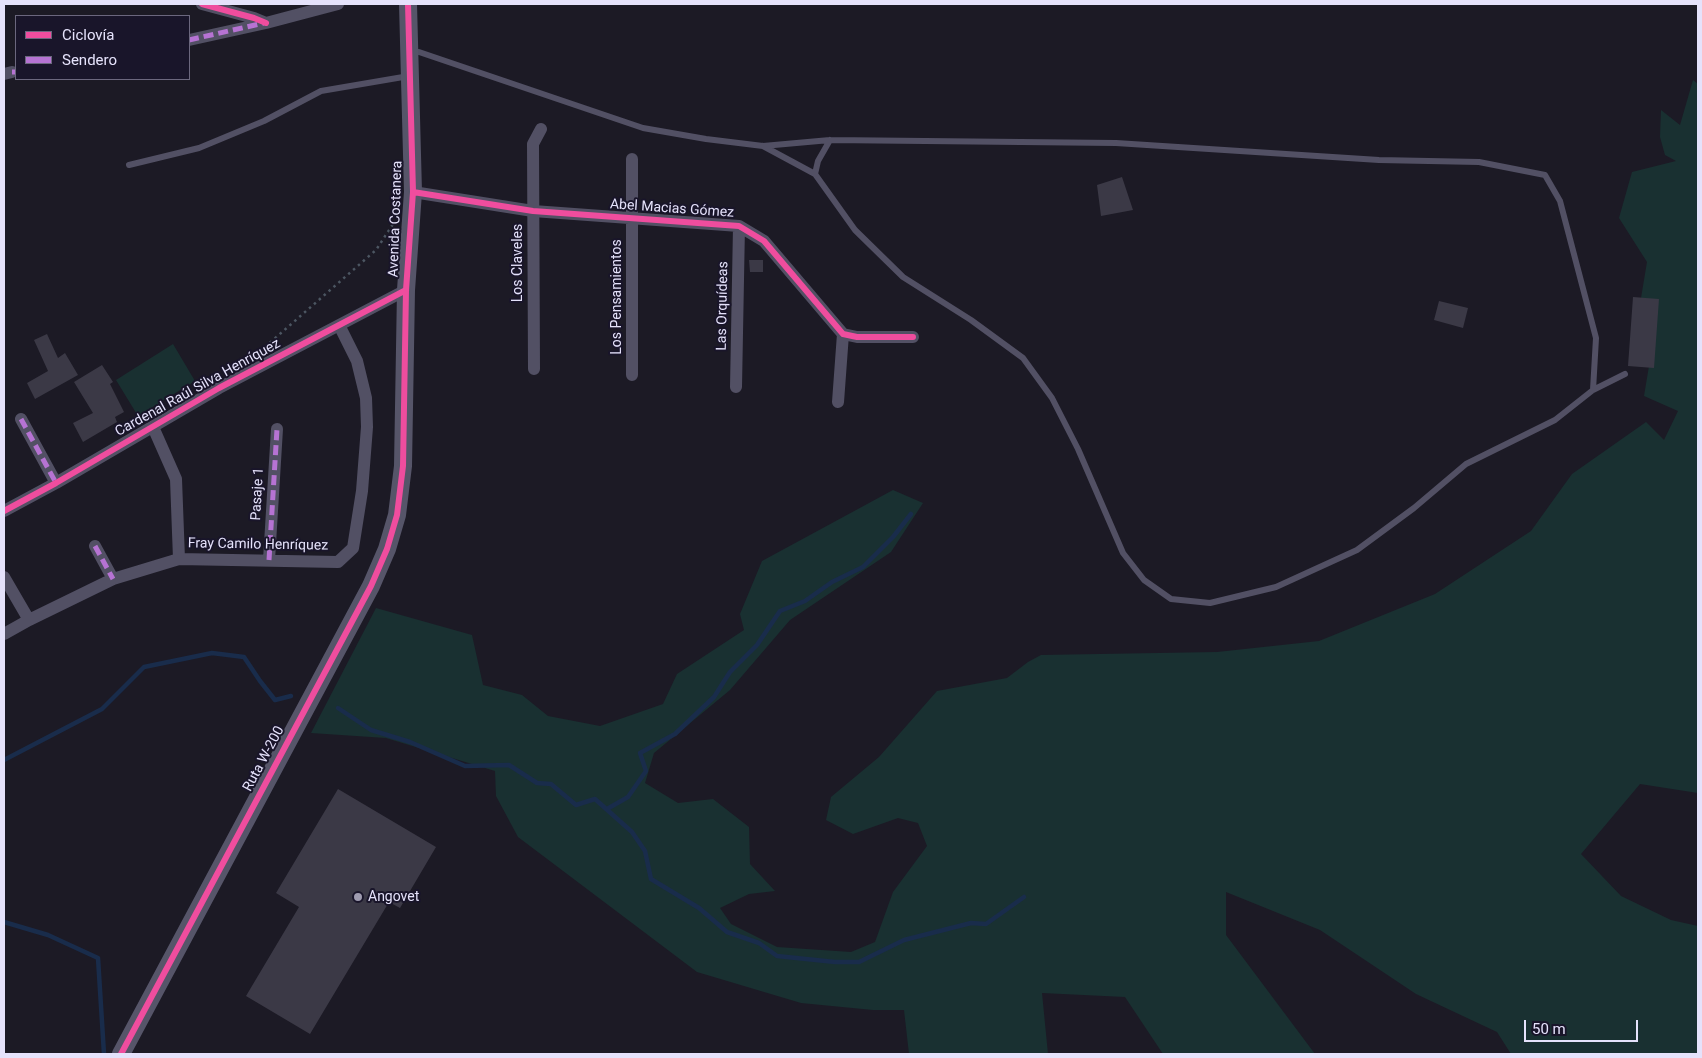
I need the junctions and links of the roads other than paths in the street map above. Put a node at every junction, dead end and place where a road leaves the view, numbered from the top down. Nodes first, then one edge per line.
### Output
1 (202, 4) edge
2 (338, 4) edge
3 (408, 4) edge
4 (266, 23) junction
5 (190, 40) edge
6 (410, 52) junction
7 (410, 76) junction
8 (540, 128) dead end
9 (830, 140) junction
10 (763, 146) junction
11 (632, 159) dead end
12 (129, 165) dead end
13 (815, 174) junction
14 (412, 192) junction
15 (533, 211) junction
16 (631, 218) junction
17 (739, 226) junction
18 (406, 290) junction
19 (340, 325) junction
20 (843, 334) junction
21 (913, 337) dead end
22 (534, 369) dead end
23 (1625, 374) dead end
24 (632, 375) dead end
25 (736, 387) dead end
26 (1593, 390) junction
27 (838, 402) dead end
28 (21, 419) dead end
29 (153, 427) junction
30 (277, 429) dead end
31 (403, 466) joint
32 (56, 483) junction
33 (4, 511) edge
34 (95, 546) dead end
35 (179, 559) junction
36 (269, 560) junction
37 (4, 576) edge
38 (113, 579) junction
39 (29, 620) junction
40 (4, 634) edge
41 (121, 1054) edge

1 - 4 street
2 - 4 street
3 - 6 street, Avenida Costanera
4 - 5 street
6 - 7 street, Avenida Costanera
6 - 10 lane
7 - 12 lane
7 - 14 street, Avenida Costanera
8 - 15 street, Los Claveles
9 - 10 lane
9 - 13 lane
9 - 26 lane
10 - 13 lane
11 - 16 street, Los Pensamientos
13 - 26 lane
14 - 15 street, Abel Macias Gómez
14 - 18 street, Avenida Costanera
15 - 16 street, Abel Macias Gómez
15 - 22 street, Los Claveles
16 - 17 street, Abel Macias Gómez
16 - 24 street, Los Pensamientos
17 - 20 street, Abel Macias Gómez
17 - 25 street, Las Orquídeas
18 - 19 street, Cardenal Raúl Silva Henríquez
18 - 31 street, Avenida Costanera
19 - 29 street, Cardenal Raúl Silva Henríquez
19 - 36 street, Fray Camilo Henríquez
20 - 21 street
20 - 27 street
23 - 26 lane
28 - 32 street
29 - 32 street, Cardenal Raúl Silva Henríquez
29 - 35 street
30 - 36 street, Pasaje 1
31 - 41 street, Ruta W-200
32 - 33 street, Cardenal Raúl Silva Henríquez
34 - 38 street
35 - 36 street, Fray Camilo Henríquez
35 - 38 street, Fray Camilo Henríquez
37 - 39 street
38 - 39 street, Fray Camilo Henríquez
39 - 40 street, Fray Camilo Henríquez

